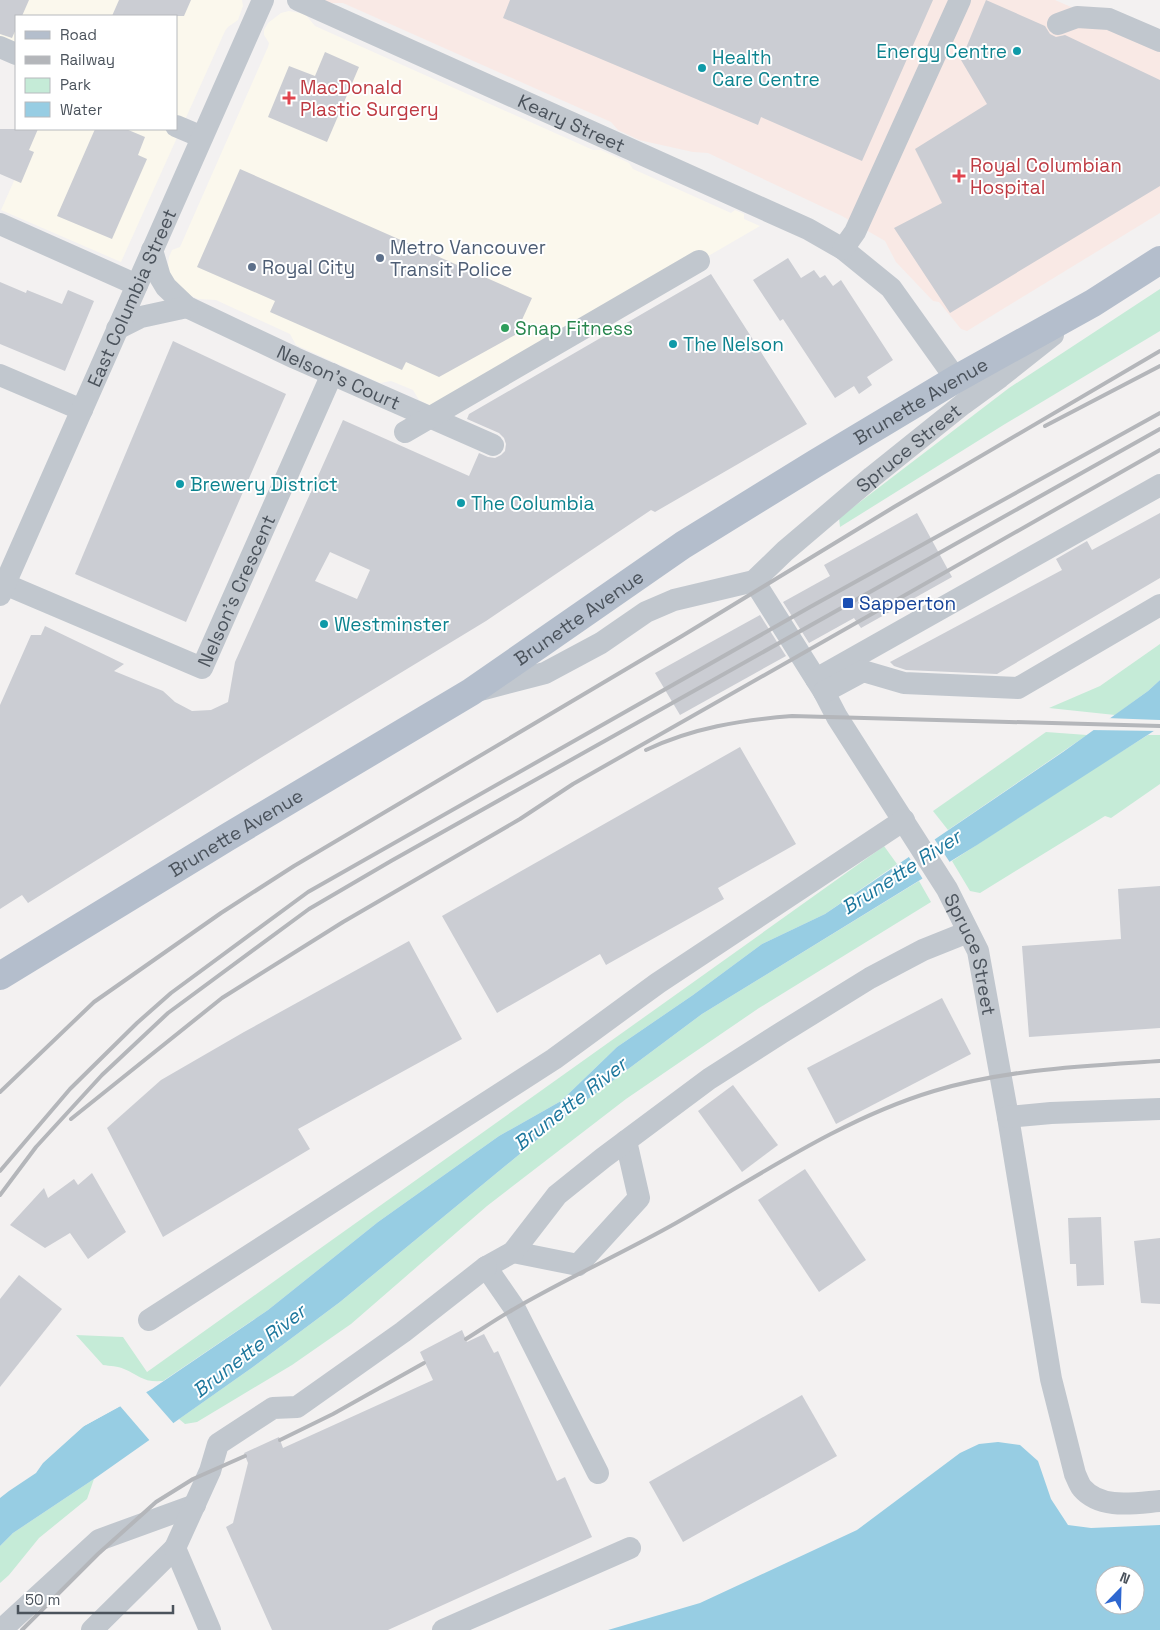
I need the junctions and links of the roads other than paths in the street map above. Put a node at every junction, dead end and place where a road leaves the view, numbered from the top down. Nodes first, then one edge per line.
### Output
1 (263, 0) edge
2 (298, 0) edge
3 (960, 0) edge
4 (1058, 24) dead end
5 (1160, 41) edge
6 (0, 47) edge
7 (15, 54) edge
8 (178, 127) edge
9 (202, 137) junction
10 (0, 224) edge
11 (843, 249) junction
12 (152, 250) junction
13 (1160, 260) edge
14 (700, 261) dead end
15 (137, 285) junction
16 (1093, 303) junction
17 (187, 307) junction
18 (117, 329) junction
19 (332, 374) junction
20 (0, 375) edge
21 (956, 379) junction
22 (82, 410) junction
23 (430, 417) junction
24 (405, 432) dead end
25 (493, 445) dead end
26 (1160, 485) edge
27 (754, 581) junction
28 (2, 587) edge
29 (1160, 605) edge
30 (820, 686) junction
31 (471, 692) junction
32 (904, 820) junction
33 (968, 932) junction
34 (0, 976) edge
35 (1160, 1108) edge
36 (1008, 1117) junction
37 (626, 1141) junction
38 (513, 1252) junction
39 (486, 1267) junction
40 (149, 1320) dead end
41 (598, 1473) dead end
42 (1160, 1501) edge
43 (195, 1505) junction
44 (175, 1548) junction
45 (630, 1548) dead end
46 (1, 1630) edge
47 (92, 1630) edge
48 (210, 1630) edge
49 (443, 1630) edge

1 - 9 street, East Columbia Street
2 - 11 street, Keary Street
3 - 11 street
4 - 5 street
6 - 7 street
8 - 9 street
9 - 12 street, East Columbia Street
10 - 15 street
11 - 21 street, Keary Street
12 - 15 street, East Columbia Street
12 - 17 street, Nelson's Court
13 - 16 main road, Brunette Avenue
14 - 23 street
15 - 18 street, East Columbia Street
16 - 21 main road, Brunette Avenue
16 - 27 street, Spruce Street
17 - 18 street
17 - 19 street, Nelson's Court
18 - 22 street, East Columbia Street
19 - 23 street, Nelson's Court
19 - 28 street, Nelson's Crescent
20 - 22 street
21 - 31 main road, Brunette Avenue
22 - 28 street, East Columbia Street
23 - 24 street
23 - 25 street, Nelson's Court
26 - 30 street
27 - 30 street, Spruce Street
27 - 31 street
29 - 30 street
30 - 32 street, Spruce Street
31 - 34 main road, Brunette Avenue
32 - 33 street, Spruce Street
32 - 40 street
33 - 36 street, Spruce Street
33 - 37 street
35 - 36 street
36 - 42 street, Spruce Street
37 - 38 street
37 - 38 street
38 - 39 street
39 - 41 street
39 - 43 street
43 - 44 street
43 - 46 street
44 - 47 street
44 - 48 street
45 - 49 street

